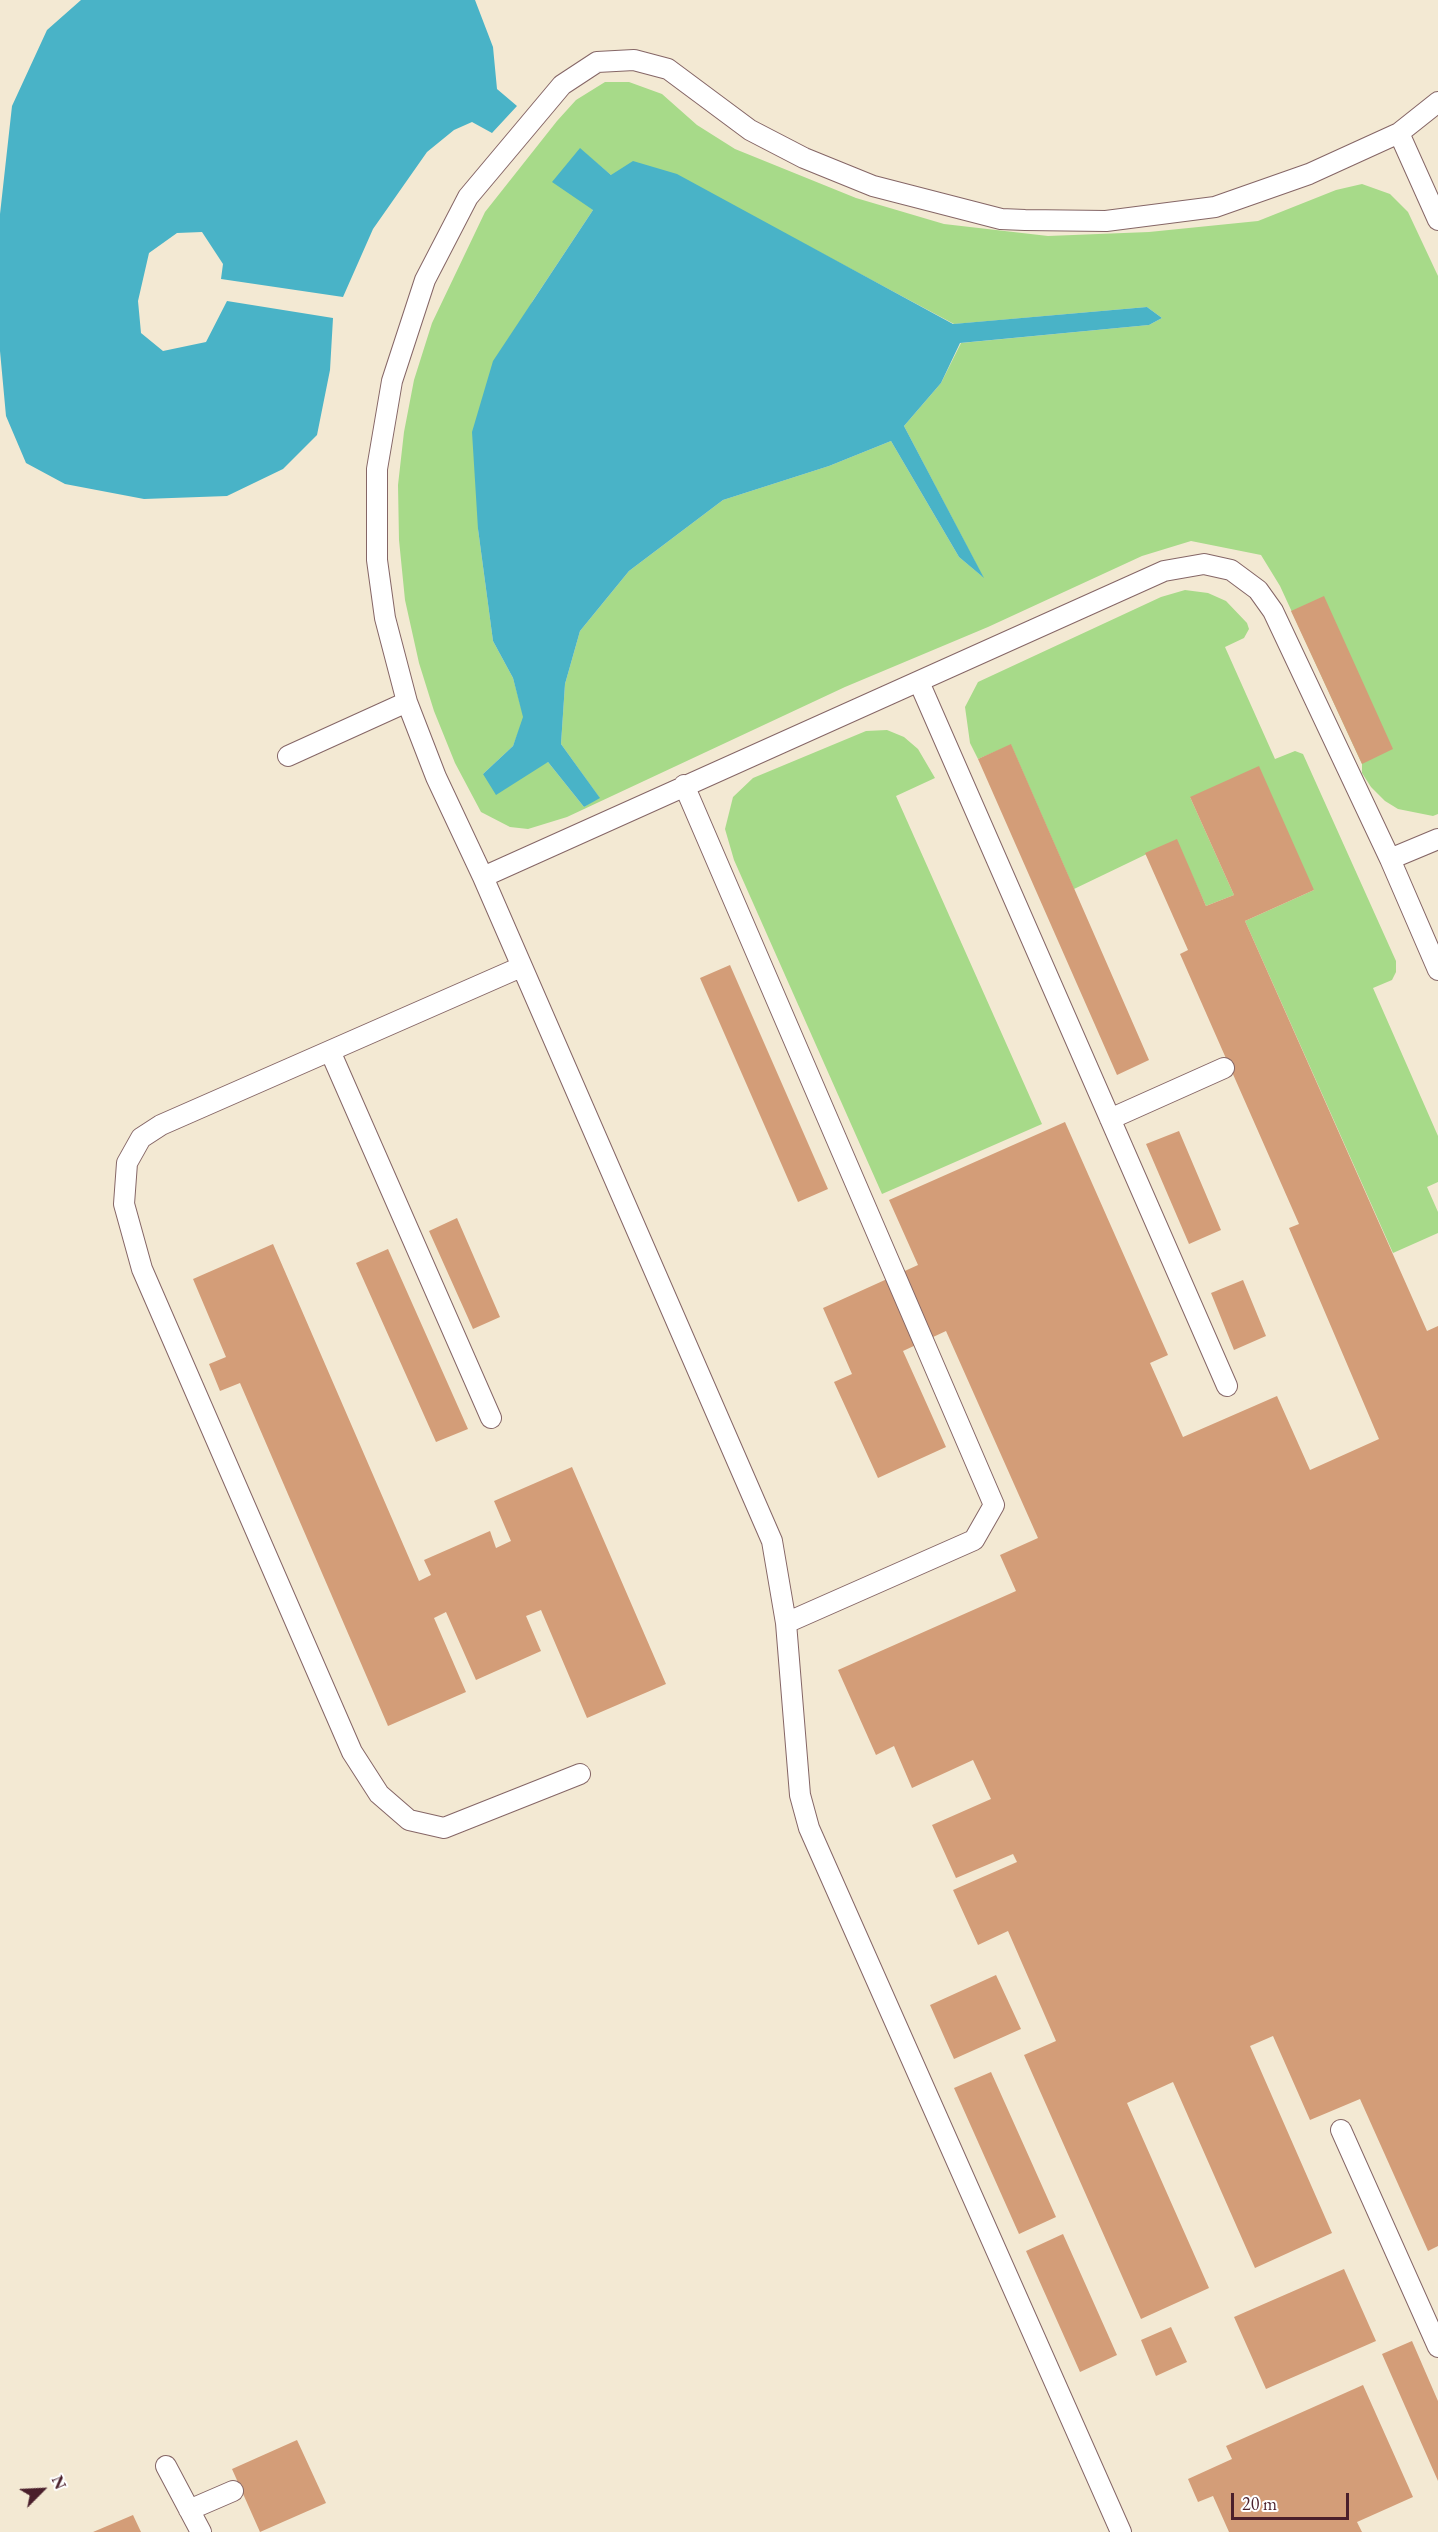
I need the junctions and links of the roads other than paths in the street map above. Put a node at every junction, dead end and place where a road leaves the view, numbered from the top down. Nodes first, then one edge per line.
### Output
1 (1438, 102) edge
2 (1399, 133) junction
3 (1438, 220) edge
4 (919, 681) junction
5 (407, 702) junction
6 (288, 756) dead end
7 (684, 785) junction
8 (1438, 839) edge
9 (1390, 859) junction
10 (483, 877) junction
11 (521, 968) junction
12 (1438, 970) edge
13 (330, 1051) junction
14 (1224, 1068) dead end
15 (1110, 1119) junction
16 (1227, 1386) dead end
17 (491, 1418) dead end
18 (786, 1623) junction
19 (580, 1774) dead end
20 (1341, 2130) dead end
21 (1438, 2347) edge
22 (166, 2466) dead end
23 (233, 2491) dead end
24 (189, 2510) junction
25 (201, 2532) edge
26 (1121, 2532) edge

1 - 2 lane
2 - 3 lane
2 - 5 lane
4 - 7 lane
4 - 9 lane
4 - 15 lane
5 - 6 lane
5 - 10 lane
7 - 10 lane
7 - 18 lane
8 - 9 lane
9 - 12 lane
10 - 11 lane
11 - 13 lane
11 - 18 lane
13 - 17 lane
13 - 19 lane
14 - 15 lane
15 - 16 lane
18 - 26 lane
20 - 21 lane
22 - 24 lane
23 - 24 lane
24 - 25 lane

